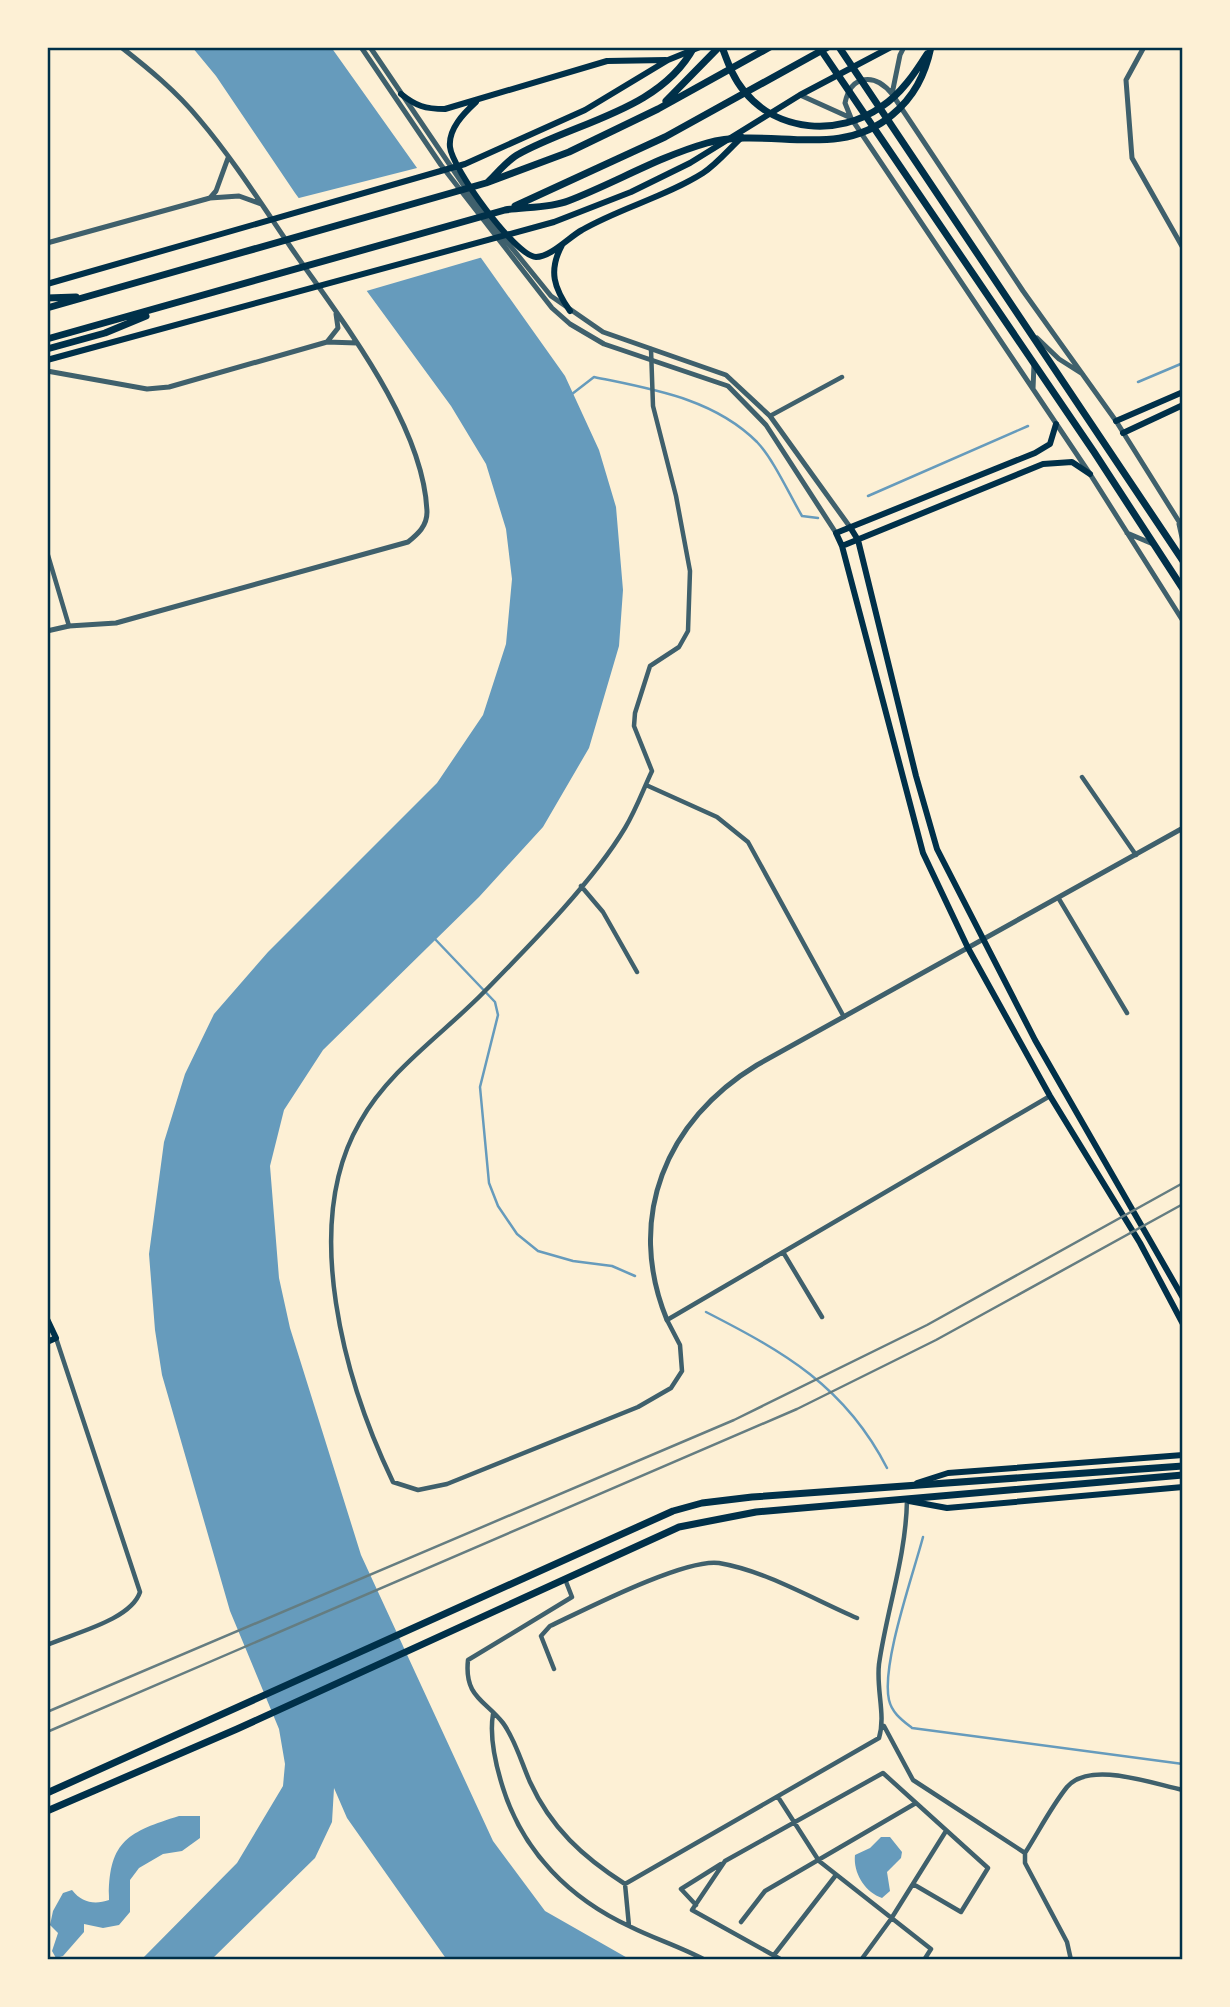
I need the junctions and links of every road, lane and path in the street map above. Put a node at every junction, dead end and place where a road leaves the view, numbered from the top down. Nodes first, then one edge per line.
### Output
1 (121, 47) edge
2 (361, 47) edge
3 (370, 47) edge
4 (694, 47) edge
5 (700, 47) edge
6 (721, 47) edge
7 (769, 47) edge
8 (819, 47) edge
9 (828, 47) edge
10 (839, 47) edge
11 (891, 47) edge
12 (904, 47) edge
13 (931, 47) edge
14 (1144, 47) edge
15 (668, 60) junction
16 (401, 94) junction
17 (892, 94) junction
18 (800, 95) junction
19 (476, 102) junction
20 (658, 108) junction
21 (851, 118) junction
22 (754, 126) junction
23 (228, 158) junction
24 (486, 183) junction
25 (209, 198) junction
26 (261, 204) junction
27 (505, 210) junction
28 (564, 240) junction
29 (47, 243) edge
30 (1183, 248) edge
31 (47, 284) edge
32 (87, 296) junction
33 (47, 298) edge
34 (179, 303) junction
35 (47, 308) edge
36 (570, 311) junction
37 (336, 312) junction
38 (1032, 333) junction
39 (47, 339) edge
40 (327, 342) junction
41 (357, 343) junction
42 (47, 349) edge
43 (651, 349) junction
44 (650, 357) junction
45 (47, 360) edge
46 (1034, 364) junction
47 (47, 371) edge
48 (1084, 374) junction
49 (842, 377) dead end
50 (1032, 388) junction
51 (1183, 392) edge
52 (1183, 405) edge
53 (769, 416) junction
54 (1116, 421) junction
55 (1056, 424) junction
56 (1123, 433) junction
57 (1090, 474) junction
58 (1177, 519) junction
59 (850, 527) junction
60 (1183, 528) edge
61 (836, 533) junction
62 (1127, 533) junction
63 (858, 540) junction
64 (1183, 542) edge
65 (842, 546) junction
66 (1156, 546) junction
67 (47, 552) edge
68 (1183, 561) edge
69 (1183, 589) edge
70 (1183, 621) edge
71 (69, 626) junction
72 (47, 631) edge
73 (1082, 777) dead end
74 (646, 785) junction
75 (1183, 828) edge
76 (1136, 855) junction
77 (580, 886) junction
78 (1059, 899) junction
79 (982, 940) junction
80 (968, 948) junction
81 (637, 972) dead end
82 (1127, 1013) dead end
83 (844, 1017) junction
84 (1050, 1096) junction
85 (783, 1252) junction
86 (1183, 1298) edge
87 (822, 1317) dead end
88 (47, 1319) edge
89 (667, 1320) junction
90 (1183, 1324) edge
91 (56, 1338) junction
92 (47, 1342) edge
93 (1183, 1455) edge
94 (1183, 1466) edge
95 (1183, 1475) edge
96 (907, 1486) junction
97 (1183, 1487) edge
98 (907, 1500) junction
99 (565, 1579) junction
100 (857, 1618) dead end
101 (47, 1645) edge
102 (554, 1669) dead end
103 (493, 1714) junction
104 (883, 1725) junction
105 (1183, 1790) edge
106 (47, 1793) edge
107 (778, 1797) junction
108 (916, 1803) junction
109 (47, 1811) edge
110 (793, 1824) junction
111 (946, 1831) junction
112 (1026, 1853) junction
113 (725, 1861) junction
114 (819, 1861) junction
115 (836, 1875) junction
116 (625, 1884) junction
117 (913, 1884) junction
118 (695, 1905) junction
119 (891, 1919) junction
120 (741, 1922) dead end
121 (629, 1926) junction
122 (774, 1955) junction
123 (705, 1960) edge
124 (782, 1960) edge
125 (861, 1960) edge
126 (924, 1960) edge
127 (1071, 1960) edge

1 - 23 street
2 - 44 street
3 - 16 street
4 - 24 main road
5 - 15 main road
6 - 13 main road
6 - 20 main road
7 - 20 main road
8 - 46 main road
9 - 27 main road
10 - 38 main road
11 - 18 main road
12 - 17 street
13 - 27 main road
14 - 30 street
15 - 19 main road
15 - 31 main road
16 - 19 main road
16 - 36 street
17 - 21 street
17 - 48 street
18 - 21 street
18 - 22 main road
19 - 28 main road
20 - 24 main road
21 - 50 street
22 - 28 main road
22 - 45 main road
23 - 25 street
23 - 26 street
24 - 32 main road
25 - 26 street
25 - 29 street
26 - 37 street
27 - 34 main road
28 - 36 main road
32 - 33 main road
32 - 35 main road
34 - 39 main road
34 - 42 main road
36 - 43 street
37 - 40 street
37 - 41 street
38 - 48 street
38 - 68 main road
40 - 41 street
40 - 47 street
41 - 71 street
43 - 44 street
43 - 53 street
44 - 61 street
44 - 74 street
46 - 50 street
46 - 66 main road
48 - 54 street
49 - 53 street
50 - 55 street
51 - 54 main road
52 - 56 main road
53 - 59 street
54 - 56 street
55 - 57 street
55 - 59 main road
56 - 58 street
57 - 62 street
57 - 63 main road
58 - 60 street
58 - 64 street
59 - 61 main road
59 - 63 main road
61 - 65 main road
62 - 66 street
62 - 70 street
63 - 65 main road
63 - 79 main road
65 - 80 main road
66 - 69 main road
67 - 71 street
71 - 72 street
73 - 76 street
74 - 77 street
74 - 83 street
75 - 76 street
76 - 78 street
77 - 81 street
77 - 89 street
78 - 79 street
78 - 82 street
79 - 80 street
79 - 86 main road
80 - 83 street
80 - 84 main road
83 - 89 street
84 - 85 street
84 - 90 main road
85 - 87 street
85 - 89 street
88 - 91 main road
91 - 92 main road
91 - 101 street
93 - 96 main road
94 - 96 main road
95 - 98 main road
96 - 106 main road
97 - 98 main road
98 - 99 main road
98 - 104 street
99 - 103 street
99 - 109 main road
100 - 102 street
103 - 116 street
103 - 121 street
104 - 107 street
104 - 112 street
105 - 112 street
107 - 110 street
107 - 116 street
108 - 110 street
108 - 111 street
108 - 114 street
110 - 113 street
110 - 114 street
111 - 117 street
111 - 117 street
112 - 127 street
113 - 118 street
113 - 118 street
114 - 115 street
114 - 120 street
115 - 119 street
115 - 122 street
116 - 121 street
117 - 119 street
118 - 122 street
119 - 125 street
119 - 126 street
121 - 123 street
122 - 124 street

